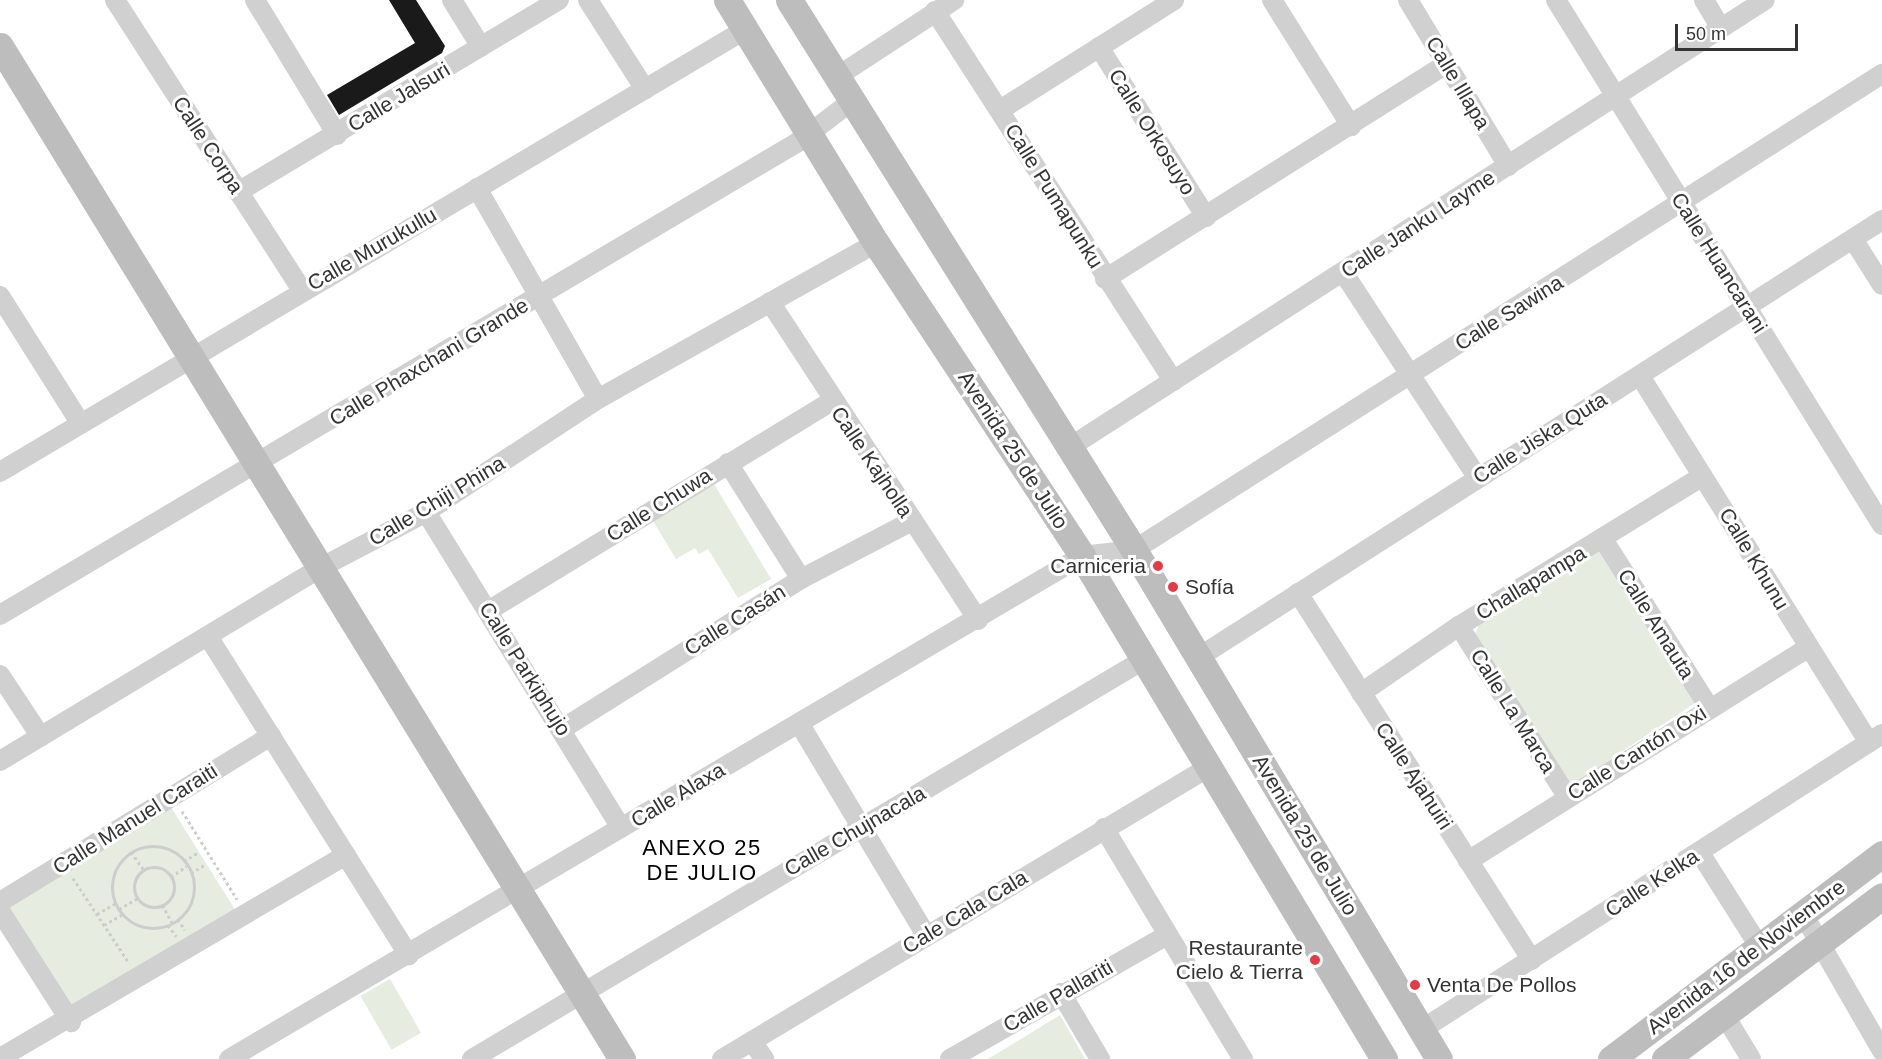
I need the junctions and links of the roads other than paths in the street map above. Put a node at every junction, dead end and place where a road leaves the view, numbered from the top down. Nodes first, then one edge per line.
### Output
1 (115, 0) edge
2 (255, 0) edge
3 (452, 0) edge
4 (559, 0) edge
5 (588, 0) edge
6 (789, 0) edge
7 (954, 0) edge
8 (1174, 0) edge
9 (1272, 0) edge
10 (1408, 0) edge
11 (1556, 0) edge
12 (1704, 0) edge
13 (1765, 0) edge
14 (730, 1) edge
15 (935, 11) junction
16 (1721, 28) junction
17 (746, 29) junction
18 (0, 45) edge
19 (481, 47) junction
20 (1099, 47) junction
21 (1446, 64) junction
22 (1882, 74) edge
23 (838, 76) junction
24 (645, 89) junction
25 (1616, 96) junction
26 (852, 101) junction
27 (1000, 110) junction
28 (1351, 126) junction
29 (808, 131) junction
30 (337, 135) junction
31 (1508, 166) junction
32 (477, 188) junction
33 (238, 192) junction
34 (1682, 204) junction
35 (1206, 217) junction
36 (1882, 220) edge
37 (1853, 239) junction
38 (876, 243) junction
39 (1343, 272) junction
40 (1105, 279) junction
41 (1882, 285) edge
42 (302, 290) junction
43 (0, 296) edge
44 (537, 296) junction
45 (771, 302) junction
46 (1747, 308) junction
47 (7, 324) edge
48 (191, 355) junction
49 (1412, 375) junction
50 (1640, 376) junction
51 (1173, 381) junction
52 (598, 399) junction
53 (831, 402) junction
54 (81, 424) junction
55 (1070, 447) junction
56 (728, 463) junction
57 (257, 466) junction
58 (0, 471) edge
59 (1703, 476) junction
60 (1477, 477) junction
61 (426, 512) junction
62 (912, 521) junction
63 (1882, 525) edge
64 (1603, 539) junction
65 (1134, 550) junction
66 (1082, 556) junction
67 (320, 568) junction
68 (801, 579) junction
69 (1298, 592) junction
70 (488, 611) junction
71 (0, 615) edge
72 (978, 620) junction
73 (1459, 626) junction
74 (209, 638) junction
75 (1808, 648) junction
76 (1199, 657) junction
77 (1145, 659) junction
78 (0, 675) edge
79 (1361, 693) junction
80 (1710, 709) junction
81 (799, 723) junction
82 (562, 729) junction
83 (271, 736) junction
84 (41, 737) junction
85 (1875, 738) edge
86 (0, 761) edge
87 (1209, 767) junction
88 (1567, 796) junction
89 (863, 827) junction
90 (621, 828) junction
91 (1104, 828) junction
92 (1700, 852) junction
93 (1882, 854) edge
94 (346, 855) junction
95 (1468, 861) junction
96 (518, 890) junction
97 (1882, 896) edge
98 (0, 902) edge
99 (0, 911) edge
100 (1803, 914) junction
101 (926, 935) junction
102 (1167, 935) junction
103 (1821, 942) junction
104 (1759, 946) junction
105 (409, 955) junction
106 (1532, 960) junction
107 (582, 993) junction
108 (1061, 993) junction
109 (1725, 1016) junction
110 (71, 1022) junction
111 (1421, 1030) junction
112 (752, 1041) junction
113 (1882, 1051) edge
114 (1237, 1057) edge
115 (0, 1058) edge
116 (232, 1058) edge
117 (472, 1059) edge
118 (622, 1059) edge
119 (722, 1059) edge
120 (764, 1059) edge
121 (950, 1059) edge
122 (1100, 1059) edge
123 (1384, 1059) edge
124 (1439, 1059) edge
125 (1611, 1059) edge
126 (1665, 1059) edge
127 (1751, 1059) edge

1 - 33 street, Calle Corpa
2 - 30 street
3 - 19 street
4 - 19 street, Calle Jalsuri
5 - 24 street
6 - 23 main road, Avenida 25 de Julio
7 - 15 street
8 - 20 street
9 - 28 street
10 - 21 street, Calle Illapa
11 - 25 street, Calle Huancarani
12 - 16 street
13 - 16 street, Calle Janku Layme
14 - 17 main road, Avenida 25 de Julio
15 - 23 street
15 - 27 street, Calle Pumapunku
16 - 25 street, Calle Janku Layme
17 - 24 street, Calle Murukullu
17 - 29 main road, Avenida 25 de Julio
18 - 48 main road
19 - 30 street, Calle Jalsuri
20 - 27 street
20 - 35 street, Calle Orkosuyo
21 - 28 street
21 - 31 street, Calle Illapa
22 - 34 street, Calle Sawina
23 - 26 main road, Avenida 25 de Julio
24 - 32 street, Calle Murukullu
25 - 31 street, Calle Janku Layme
25 - 34 street, Calle Huancarani
26 - 29 street, Calle Phaxchani Grande
26 - 55 main road, Avenida 25 de Julio
27 - 40 street, Calle Pumapunku
28 - 35 street
29 - 38 main road, Avenida 25 de Julio
29 - 44 street, Calle Phaxchani Grande
30 - 33 street, Calle Jalsuri
31 - 39 street, Calle Janku Layme
32 - 42 street, Calle Murukullu
32 - 44 street
33 - 42 street, Calle Corpa
34 - 46 street, Calle Huancarani
34 - 49 street, Calle Sawina
35 - 40 street
36 - 37 street, Calle Jiska Quta
37 - 41 street
37 - 46 street, Calle Jiska Quta
38 - 45 street, Calle Chiji Phina
38 - 66 main road, Avenida 25 de Julio
39 - 49 street
39 - 51 street, Calle Janku Layme
40 - 51 street, Calle Pumapunku
42 - 48 street, Calle Murukullu
43 - 47 street
44 - 52 street
44 - 57 street, Calle Phaxchani Grande
45 - 52 street, Calle Chiji Phina
45 - 53 street, Calle Kajholla
46 - 50 street, Calle Jiska Quta
46 - 63 street, Calle Huancarani
47 - 54 street
48 - 54 street, Calle Murukullu
48 - 57 main road
49 - 60 street
49 - 65 street, Calle Sawina
50 - 59 street, Calle Khunu
50 - 60 street, Calle Jiska Quta
51 - 55 street, Calle Janku Layme
52 - 61 street, Calle Chiji Phina
53 - 56 street, Calle Chuwa
53 - 62 street, Calle Kajholla
54 - 58 street, Calle Murukullu
55 - 65 main road, Avenida 25 de Julio
56 - 68 street
56 - 70 street, Calle Chuwa
57 - 67 main road
57 - 71 street, Calle Phaxchani Grande
59 - 64 street, Challapampa
59 - 75 street, Calle Khunu
60 - 69 street, Calle Jiska Quta
61 - 67 street, Calle Chiji Phina
61 - 70 street, Calle Parkiphujo
62 - 68 street, Calle Casán
62 - 72 street, Calle Kajholla
64 - 73 street, Challapampa
64 - 80 street, Calle Amauta
65 - 66 street, Calle Alaxa
65 - 76 main road, Avenida 25 de Julio
66 - 72 street, Calle Alaxa
66 - 77 main road, Avenida 25 de Julio
67 - 74 street, Calle Chiji Phina
67 - 96 main road
68 - 82 street, Calle Casán
69 - 76 street, Calle Jiska Quta
69 - 79 street, Calle Ajahuiri
70 - 82 street, Calle Parkiphujo
72 - 81 street, Calle Alaxa
73 - 79 street, Challapampa
73 - 88 street, Calle La Marca
74 - 83 street
74 - 84 street, Calle Chiji Phina
75 - 80 street, Calle Cantón Oxi
75 - 85 street, Calle Khunu
76 - 111 main road, Avenida 25 de Julio
77 - 87 main road, Avenida 25 de Julio
77 - 89 street, Calle Chujnacala
78 - 84 street
79 - 95 street, Calle Ajahuiri
80 - 88 street, Calle Cantón Oxi
81 - 89 street
81 - 90 street, Calle Alaxa
82 - 90 street, Calle Parkiphujo
83 - 94 street
83 - 98 street, Calle Manuel Caraiti
84 - 86 street, Calle Chiji Phina
85 - 92 street, Calle Kelka
87 - 91 street, Cale Cala Cala
87 - 123 main road, Avenida 25 de Julio
88 - 95 street, Calle Cantón Oxi
89 - 101 street
89 - 107 street, Calle Chujnacala
90 - 96 street, Calle Alaxa
91 - 101 street, Cale Cala Cala
91 - 102 street
92 - 104 street
92 - 106 street, Calle Kelka
93 - 100 main road, Avenida 16 de Noviembre
94 - 105 street
94 - 110 street
95 - 106 street, Calle Ajahuiri
96 - 105 street, Calle Alaxa
96 - 107 main road
97 - 103 main road, Avenida 16 de Noviembre
99 - 110 street
100 - 103 street
100 - 104 main road, Avenida 16 de Noviembre
101 - 112 street, Cale Cala Cala
102 - 108 street, Calle Pallariti
102 - 114 street
103 - 109 main road, Avenida 16 de Noviembre
103 - 113 street
104 - 125 main road, Avenida 16 de Noviembre
105 - 116 street, Calle Alaxa
106 - 111 street, Calle Kelka
107 - 117 street, Calle Chujnacala
107 - 118 main road
108 - 121 street, Calle Pallariti
108 - 122 street
109 - 126 main road, Avenida 16 de Noviembre
109 - 127 street
110 - 115 street
111 - 124 main road, Avenida 25 de Julio
112 - 119 street, Cale Cala Cala
112 - 120 street

